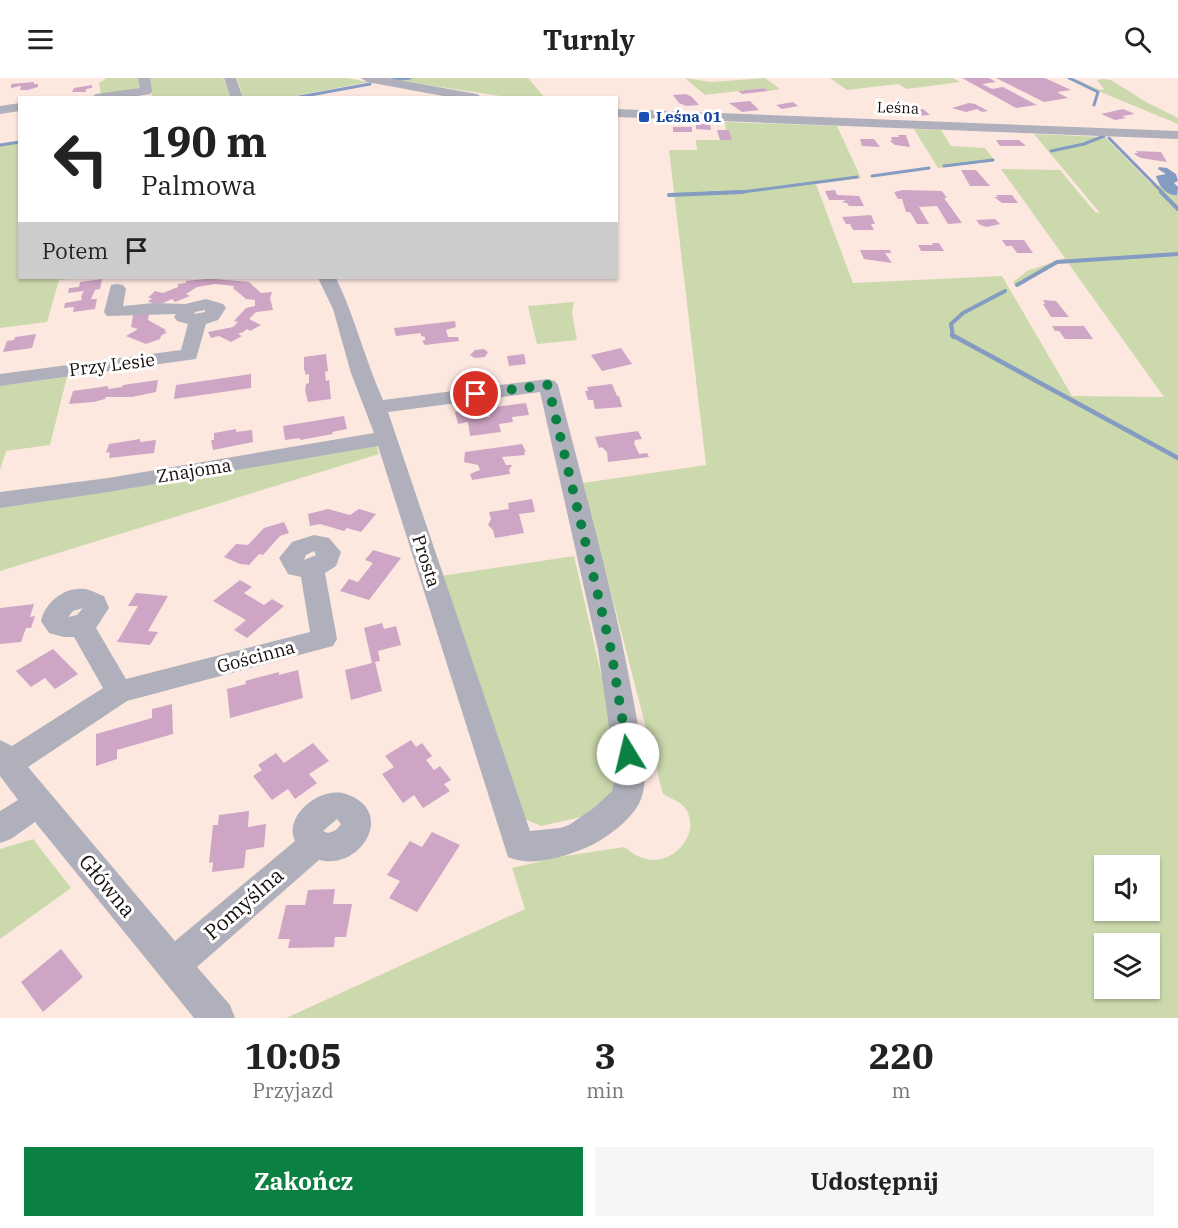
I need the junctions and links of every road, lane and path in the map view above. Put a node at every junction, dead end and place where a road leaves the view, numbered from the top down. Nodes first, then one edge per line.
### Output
1 (144, 78) edge
2 (230, 78) edge
3 (366, 78) edge
4 (110, 96) edge
5 (236, 96) edge
6 (466, 96) edge
7 (18, 108) edge
8 (0, 110) edge
9 (618, 113) edge
10 (1178, 135) edge
11 (327, 279) edge
12 (117, 289) dead end
13 (0, 380) edge
14 (376, 407) junction
15 (386, 438) junction
16 (0, 500) edge
17 (312, 569) dead end
18 (81, 625) dead end
19 (119, 692) junction
20 (5, 759) edge
21 (38, 803) junction
22 (0, 829) edge
23 (314, 844) dead end
24 (174, 965) junction
25 (217, 1018) edge

1 - 4 street
2 - 5 street
3 - 6 street
7 - 8 street
9 - 10 street, Leśna
11 - 14 street, Prosta
12 - 13 street, Przy Lesie
14 - 15 street, Prosta
14 - 15 street, Prosta
15 - 16 street, Znajoma
17 - 19 street, Gościnna
18 - 19 street
19 - 20 street, Gościnna
20 - 21 street, Główna
21 - 22 street
21 - 24 street, Główna
23 - 24 street, Pomyślna
24 - 25 street, Główna

